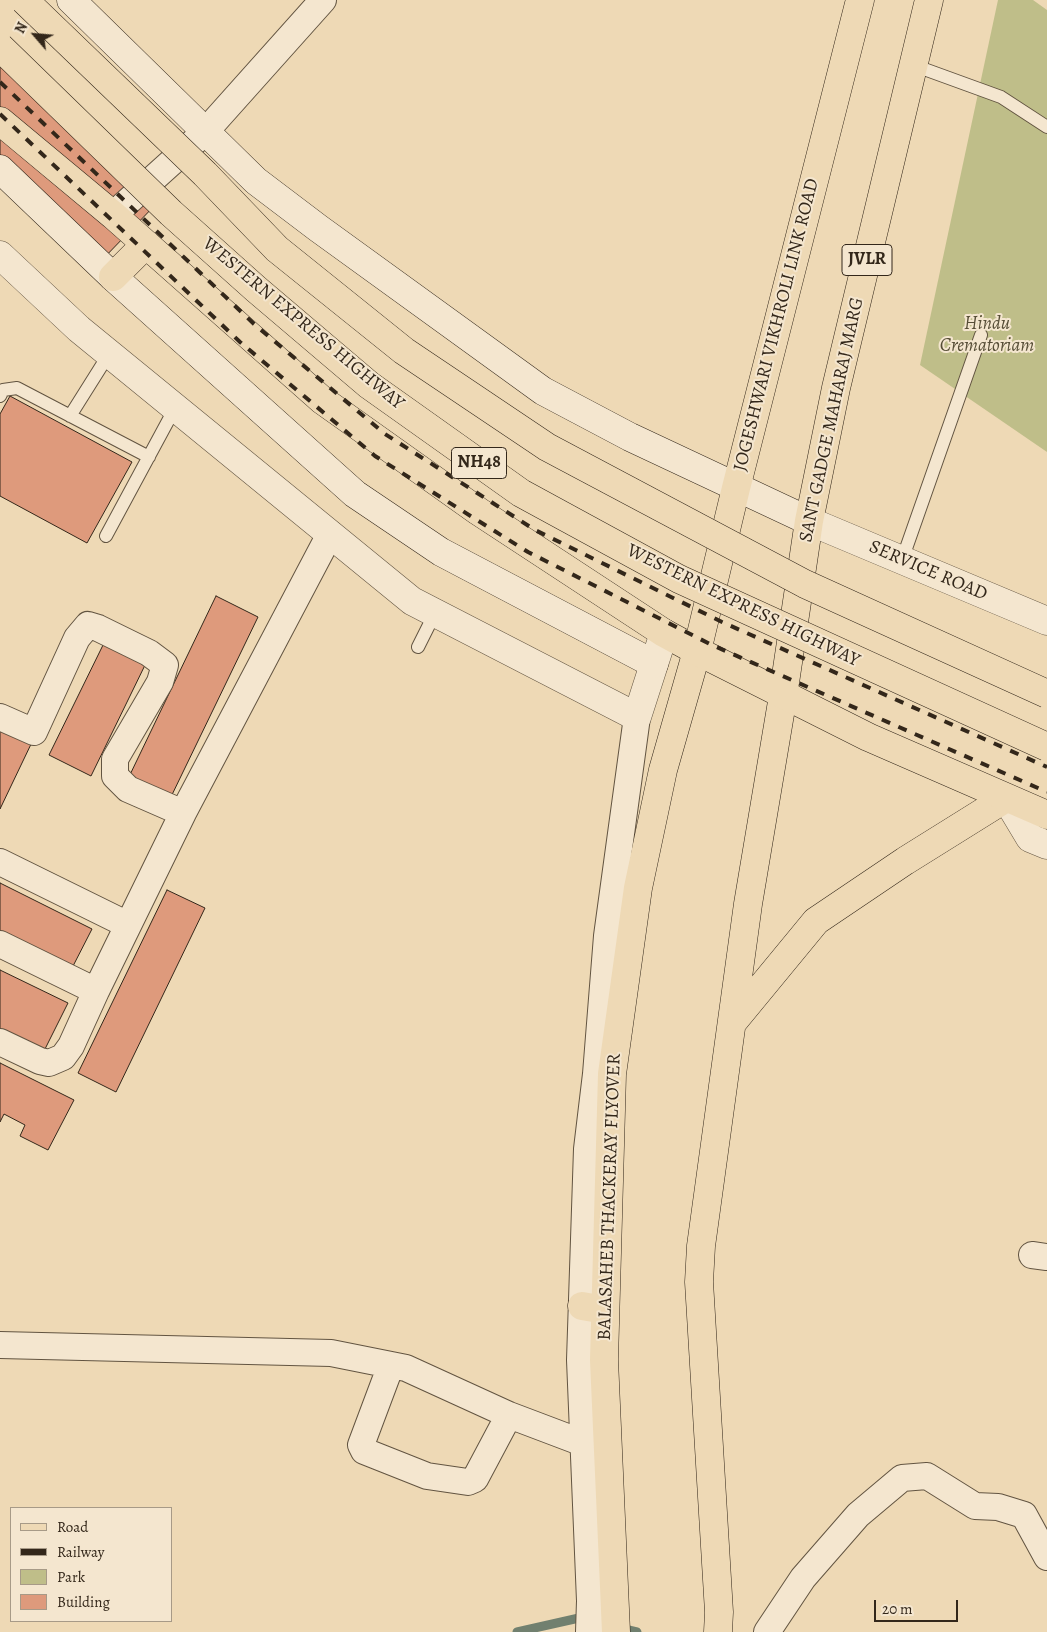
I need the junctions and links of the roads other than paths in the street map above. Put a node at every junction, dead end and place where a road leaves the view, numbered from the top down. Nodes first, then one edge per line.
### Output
1 (24, 0) edge
2 (71, 0) edge
3 (323, 0) edge
4 (860, 0) edge
5 (928, 0) edge
6 (0, 47) edge
7 (913, 65) junction
8 (0, 120) edge
9 (1047, 127) edge
10 (205, 132) junction
11 (0, 169) edge
12 (113, 215) junction
13 (146, 244) junction
14 (0, 255) edge
15 (113, 277) junction
16 (981, 335) dead end
17 (110, 354) junction
18 (0, 396) edge
19 (175, 408) junction
20 (70, 416) junction
21 (149, 457) junction
22 (736, 488) junction
23 (809, 521) junction
24 (330, 534) junction
25 (106, 536) dead end
26 (902, 560) junction
27 (435, 613) junction
28 (1047, 621) edge
29 (664, 633) junction
30 (418, 646) dead end
31 (697, 652) junction
32 (654, 664) junction
33 (1047, 694) edge
34 (783, 696) junction
35 (0, 716) edge
36 (637, 717) junction
37 (1047, 747) edge
38 (1006, 798) junction
39 (183, 813) junction
40 (1047, 815) edge
41 (1047, 845) edge
42 (0, 862) edge
43 (128, 925) junction
44 (0, 944) edge
45 (96, 992) junction
46 (732, 1023) junction
47 (0, 1042) edge
48 (594, 1308) junction
49 (0, 1345) edge
50 (391, 1365) junction
51 (509, 1415) junction
52 (583, 1443) junction
53 (1047, 1557) edge
54 (589, 1632) edge
55 (616, 1632) edge
56 (718, 1632) edge
57 (767, 1632) edge

1 - 33 main road, NH48, bridge
2 - 10 main road, SERVICE ROAD
3 - 10 street
4 - 22 main road, JOGESHWARI VIKHROLI LINK ROAD
5 - 7 main road, SANT GADGE MAHARAJ MARG / JVLR
6 - 37 main road, WESTERN EXPRESS HIGHWAY / NH48, bridge
7 - 9 lane
7 - 23 main road, SANT GADGE MAHARAJ MARG / JVLR
8 - 12 main road
10 - 12 street
10 - 22 main road, SERVICE ROAD
11 - 15 main road
12 - 13 main road
13 - 15 main road
13 - 29 main road
14 - 17 main road
15 - 32 main road
16 - 26 lane
17 - 19 main road
17 - 20 lane
18 - 20 lane
19 - 21 lane
19 - 24 main road
20 - 21 lane
21 - 25 lane
22 - 23 main road, SERVICE ROAD
22 - 31 main road, JOGESHWARI VIKHROLI LINK ROAD
23 - 26 main road, SERVICE ROAD
23 - 34 main road, SANT GADGE MAHARAJ MARG / JVLR
24 - 27 main road
24 - 39 street
26 - 28 main road, SERVICE ROAD
27 - 30 lane
27 - 36 main road
29 - 31 main road
29 - 32 main road
31 - 34 main road
31 - 48 main road, BALASAHEB THACKERAY FLYOVER
32 - 36 main road
34 - 38 main road
34 - 46 main road
35 - 39 street
36 - 48 street
38 - 40 main road
38 - 41 main road
38 - 46 main road
39 - 43 street
42 - 43 street
43 - 45 street
44 - 45 street
45 - 47 street
46 - 56 main road
48 - 52 street
48 - 55 main road, BALASAHEB THACKERAY FLYOVER
49 - 50 street
50 - 51 street
50 - 51 street
51 - 52 street
52 - 54 street
53 - 57 street

